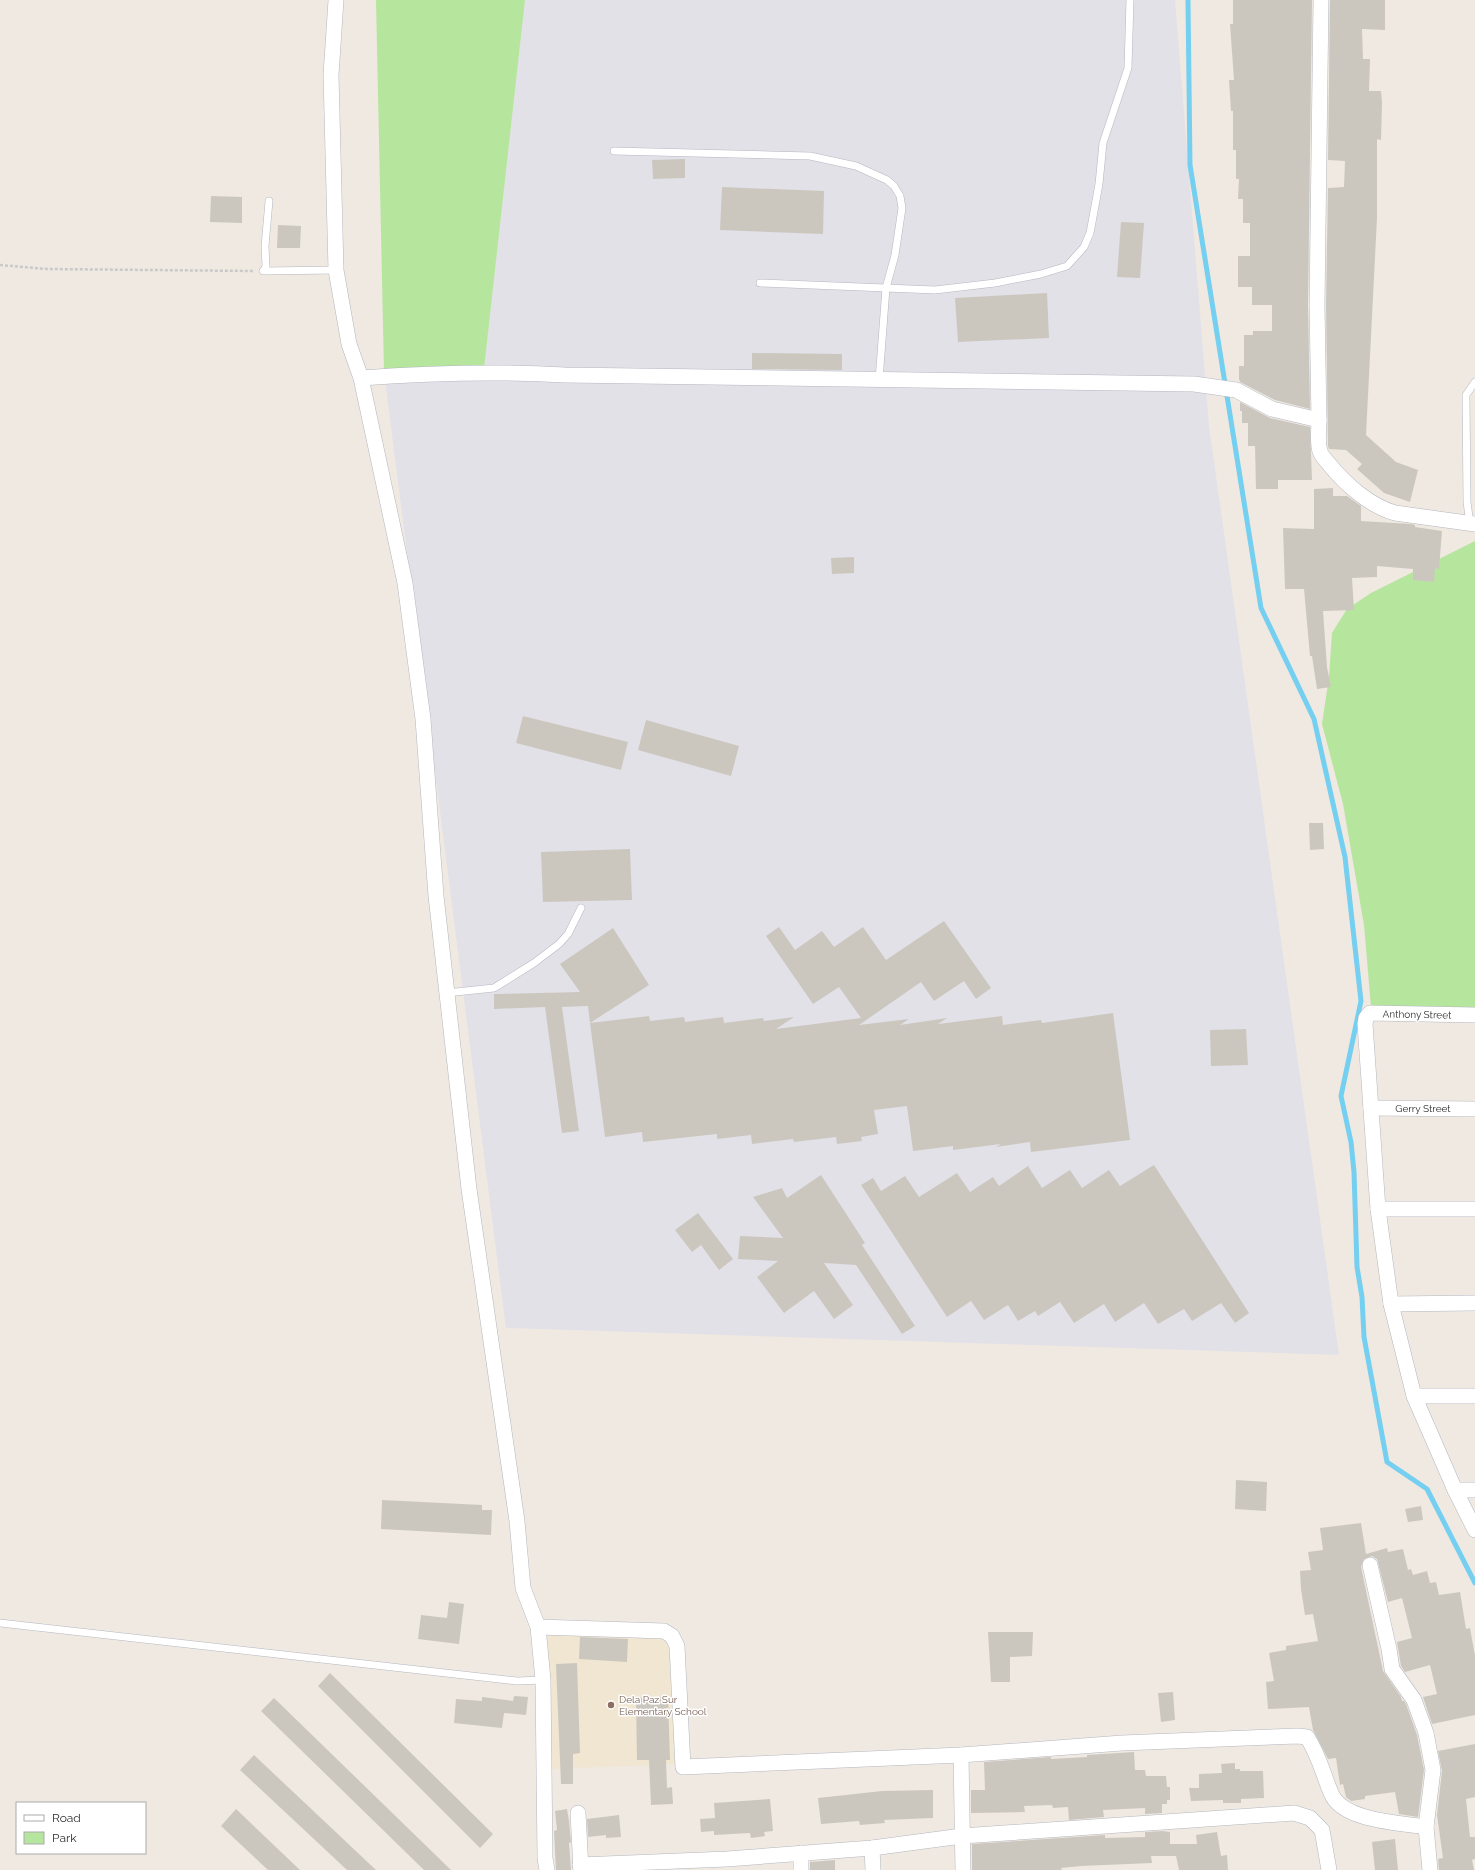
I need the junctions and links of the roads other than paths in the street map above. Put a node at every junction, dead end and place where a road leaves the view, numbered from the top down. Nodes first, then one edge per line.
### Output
1 (336, 0) edge
2 (1130, 0) edge
3 (1321, 0) edge
4 (614, 151) dead end
5 (269, 201) dead end
6 (336, 270) junction
7 (760, 283) dead end
8 (886, 288) junction
9 (361, 378) junction
10 (878, 380) junction
11 (1475, 382) edge
12 (1318, 420) junction
13 (1472, 524) edge
14 (581, 908) dead end
15 (446, 993) junction
16 (1475, 1015) edge
17 (1371, 1108) junction
18 (1475, 1109) edge
19 (1475, 1208) edge
20 (1378, 1209) junction
21 (1475, 1303) edge
22 (1391, 1304) junction
23 (1414, 1396) junction
24 (1475, 1396) edge
25 (1455, 1490) junction
26 (1475, 1490) edge
27 (1475, 1530) edge
28 (1370, 1564) dead end
29 (0, 1623) edge
30 (538, 1627) junction
31 (543, 1680) junction
32 (961, 1755) junction
33 (578, 1813) dead end
34 (1426, 1827) junction
35 (962, 1836) junction
36 (872, 1848) junction
37 (801, 1853) junction
38 (728, 1865) edge
39 (656, 1866) edge
40 (581, 1867) edge
41 (547, 1870) edge
42 (801, 1870) edge
43 (873, 1870) edge
44 (963, 1870) edge
45 (1329, 1870) edge
46 (1430, 1870) edge

1 - 6 street
2 - 8 lane
3 - 12 street
4 - 8 lane
5 - 6 lane
6 - 9 street
7 - 8 lane
8 - 10 lane
9 - 10 street
9 - 15 street
10 - 12 street
11 - 13 lane
12 - 13 street
14 - 15 lane
15 - 30 street
16 - 17 street, Anthony Street
17 - 18 street, Gerry Street
17 - 20 street
19 - 20 street
20 - 22 street
21 - 22 street
22 - 23 street
23 - 24 street
23 - 25 street
25 - 26 street
25 - 27 street
28 - 34 street
29 - 31 lane
30 - 31 street
30 - 32 street
31 - 41 street
32 - 34 street
32 - 35 street
33 - 40 street
34 - 46 street
35 - 36 street
35 - 44 street
35 - 45 street
36 - 37 street
36 - 43 street
37 - 38 street
37 - 42 street
38 - 39 street
39 - 40 street

